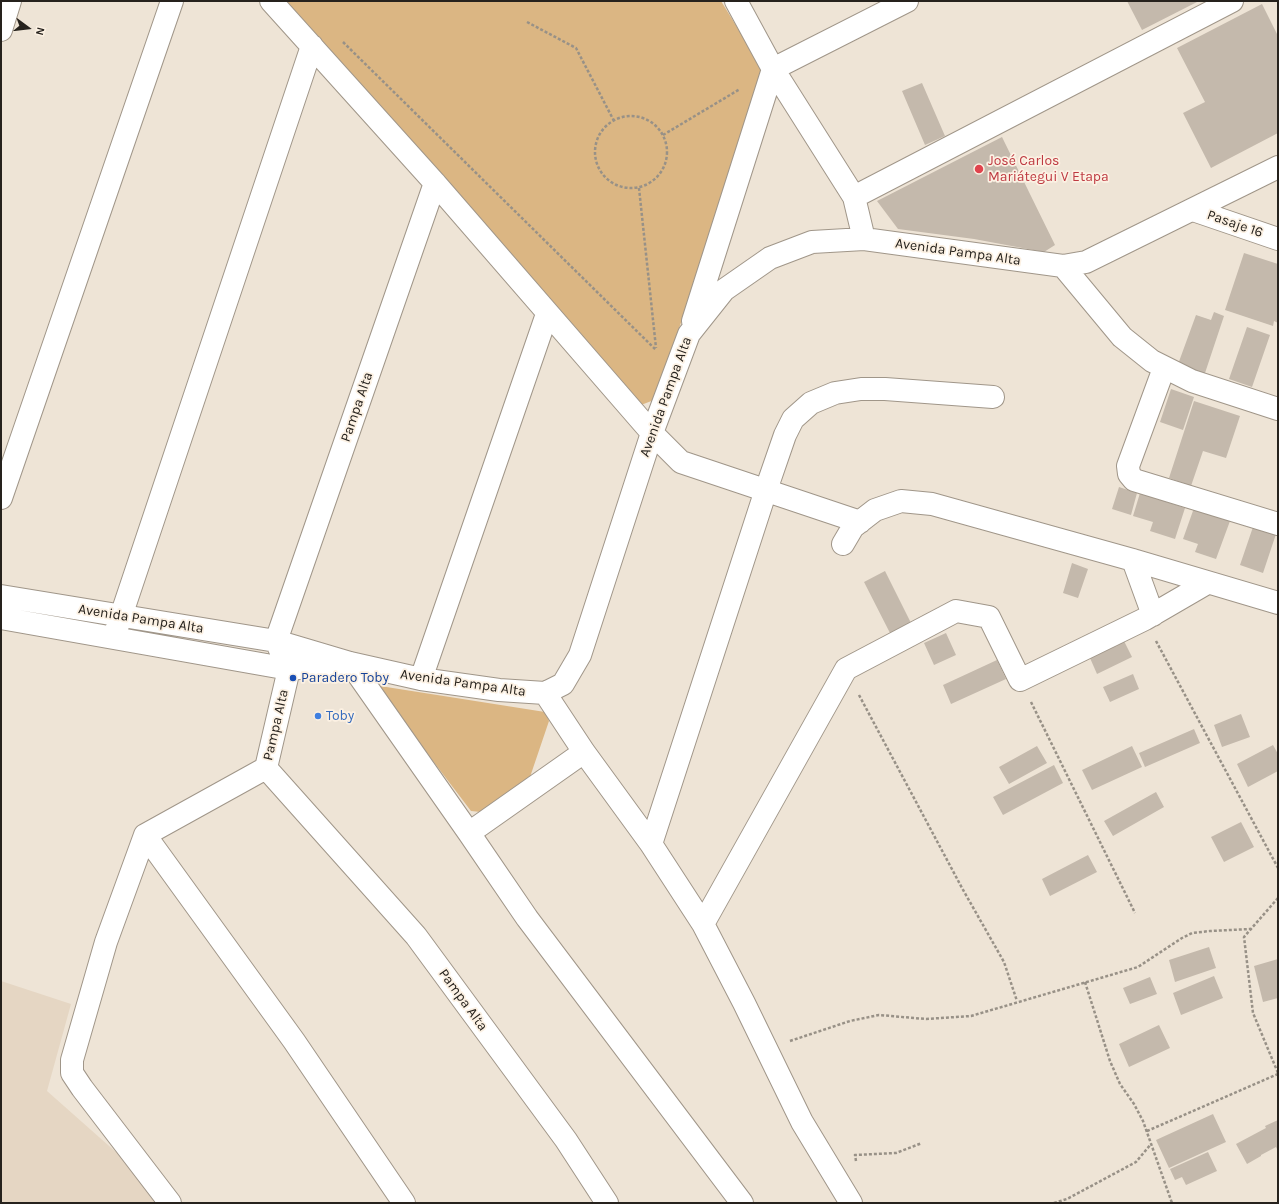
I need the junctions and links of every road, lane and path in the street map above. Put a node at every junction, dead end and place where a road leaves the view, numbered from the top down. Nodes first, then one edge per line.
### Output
1 (10, 1) edge
2 (172, 1) edge
3 (271, 1) edge
4 (736, 1) edge
5 (907, 1) edge
6 (1232, 1) edge
7 (527, 22) dead end
8 (1, 30) edge
9 (342, 40) dead end
10 (312, 46) junction
11 (773, 69) junction
12 (742, 87) dead end
13 (614, 121) junction
14 (663, 135) junction
15 (1278, 167) edge
16 (435, 183) junction
17 (639, 188) junction
18 (854, 198) junction
19 (1193, 210) junction
20 (864, 238) junction
21 (1278, 239) edge
22 (1063, 266) junction
23 (547, 314) junction
24 (689, 334) junction
25 (1164, 368) junction
26 (993, 397) dead end
27 (1278, 409) edge
28 (652, 433) junction
29 (766, 490) junction
30 (1, 498) edge
31 (860, 522) junction
32 (1278, 524) edge
33 (843, 544) dead end
34 (1133, 560) junction
35 (1207, 583) junction
36 (1, 596) edge
37 (1278, 603) edge
38 (121, 616) junction
39 (1149, 617) junction
40 (1, 618) edge
41 (114, 637) junction
42 (276, 641) junction
43 (350, 663) junction
44 (289, 669) junction
45 (846, 670) junction
46 (421, 678) junction
47 (1020, 680) junction
48 (545, 693) junction
49 (584, 752) junction
50 (266, 768) junction
51 (469, 833) junction
52 (145, 835) junction
53 (651, 844) junction
54 (1278, 868) edge
55 (1278, 898) edge
56 (1135, 913) dead end
57 (703, 924) junction
58 (1250, 929) junction
59 (1085, 982) junction
60 (1017, 1001) junction
61 (766, 1049) junction
62 (1278, 1073) edge
63 (1147, 1131) junction
64 (922, 1143) dead end
65 (1151, 1143) junction
66 (857, 1163) dead end
67 (170, 1203) edge
68 (404, 1203) edge
69 (608, 1203) edge
70 (742, 1203) edge
71 (851, 1203) edge
72 (1054, 1203) edge
73 (1172, 1203) edge

1 - 8 street
2 - 30 street
3 - 10 street
4 - 11 street
5 - 11 street
6 - 18 street
7 - 13 path
9 - 17 path
10 - 16 street
10 - 38 street
11 - 18 street
11 - 24 street
12 - 14 path
13 - 14 path
13 - 17 path
14 - 17 path
15 - 19 street, Avenida Pampa Alta
16 - 23 street
16 - 42 street, Pampa Alta
18 - 20 street
19 - 21 street, Pasaje 16
19 - 22 street, Avenida Pampa Alta
20 - 22 street, Avenida Pampa Alta
20 - 24 street, Avenida Pampa Alta
22 - 25 street
23 - 28 street
23 - 46 street
24 - 28 street, Avenida Pampa Alta
25 - 27 street
25 - 32 street
26 - 29 street
28 - 29 street
28 - 48 street, Avenida Pampa Alta
29 - 31 street
29 - 53 street
31 - 33 street
31 - 34 street
34 - 35 street
34 - 39 street
35 - 37 street
35 - 39 street
36 - 38 street, Avenida Pampa Alta
38 - 41 street
38 - 42 street, Avenida Pampa Alta
39 - 47 street
39 - 54 path
40 - 41 street, Avenida Pampa Alta
41 - 44 street, Avenida Pampa Alta
42 - 43 street, Avenida Pampa Alta
42 - 44 street
43 - 44 street, Avenida Pampa Alta
43 - 46 street, Avenida Pampa Alta
43 - 51 street
44 - 50 street, Pampa Alta
45 - 47 street
45 - 57 street
45 - 60 path
46 - 48 street, Avenida Pampa Alta
47 - 56 path
48 - 49 street
49 - 51 street
49 - 53 street
50 - 52 street
50 - 69 street, Pampa Alta
51 - 70 street
52 - 67 street
52 - 68 street
53 - 57 street
55 - 58 path
57 - 61 street
58 - 59 path
58 - 62 path
59 - 60 path
59 - 63 path
60 - 61 path
61 - 71 street
62 - 63 path
63 - 65 path
64 - 66 path
65 - 72 path
65 - 73 path

